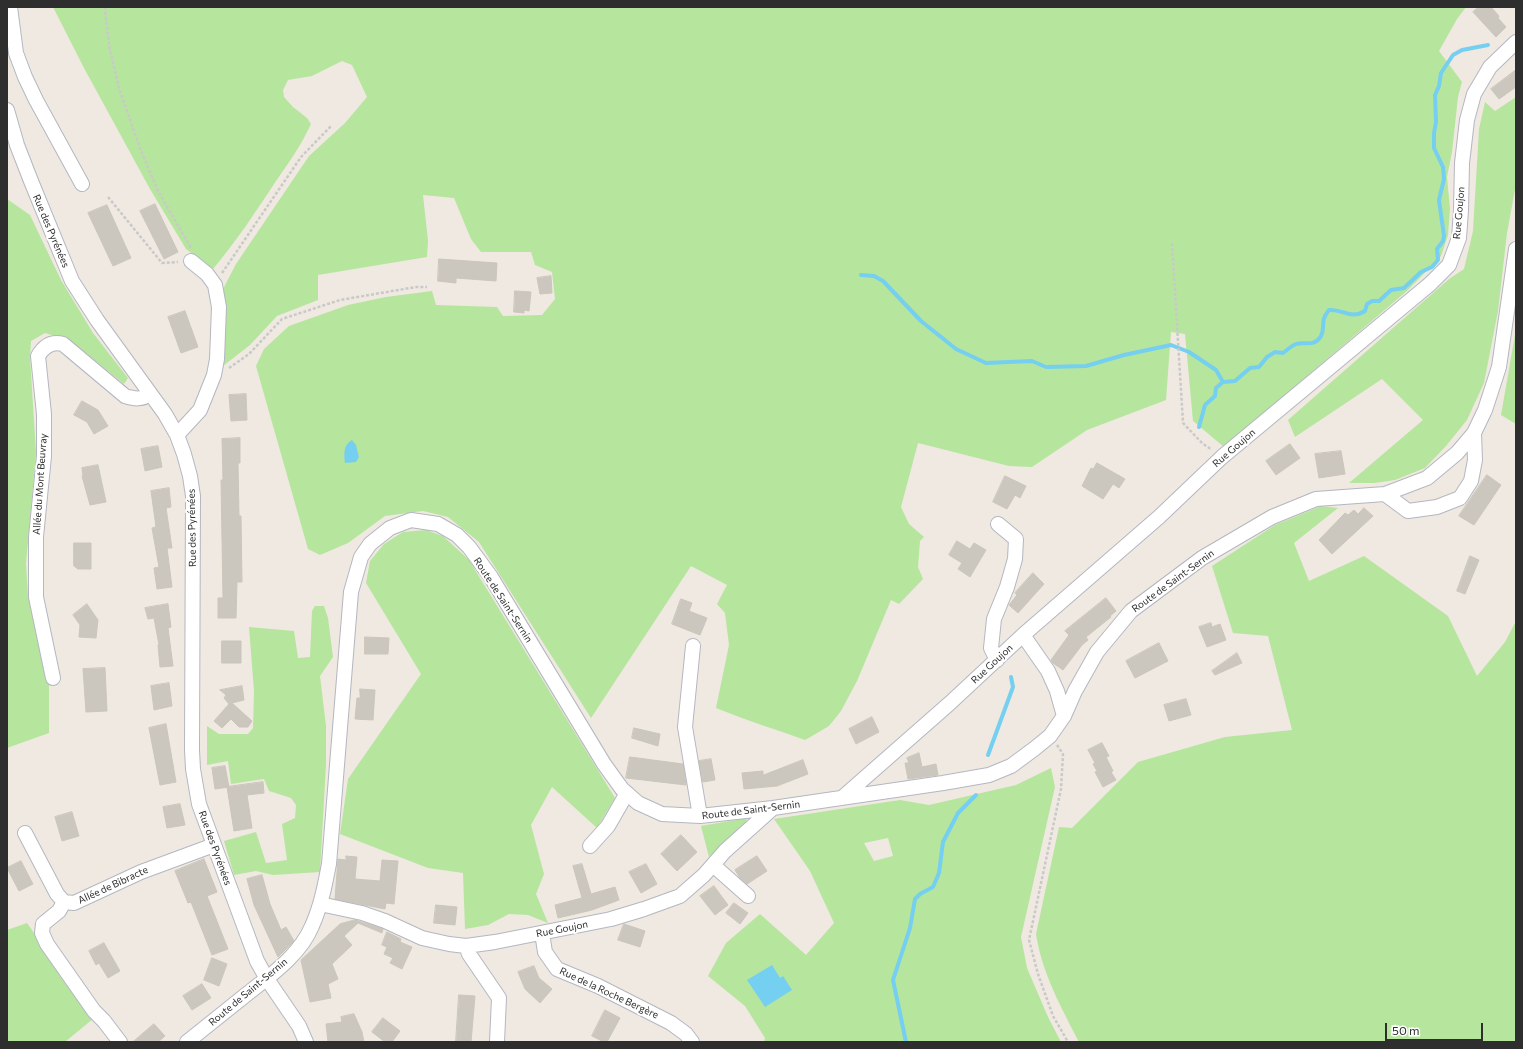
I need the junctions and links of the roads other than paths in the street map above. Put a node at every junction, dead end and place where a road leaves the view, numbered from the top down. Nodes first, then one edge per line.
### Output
1 (10, 7) edge
2 (1516, 42) edge
3 (7, 110) edge
4 (82, 184) dead end
5 (1516, 249) edge
6 (191, 261) road end
7 (150, 394) junction
8 (1474, 433) junction
9 (177, 436) junction
10 (1385, 494) junction
11 (998, 524) dead end
12 (1023, 635) junction
13 (693, 646) dead end
14 (997, 660) junction
15 (53, 678) dead end
16 (1064, 716) junction
17 (627, 793) junction
18 (843, 797) junction
19 (773, 808) junction
20 (700, 816) junction
21 (25, 833) dead end
22 (214, 845) junction
23 (590, 846) dead end
24 (712, 865) junction
25 (748, 896) dead end
26 (64, 902) junction
27 (320, 904) junction
28 (542, 933) junction
29 (466, 946) junction
30 (267, 979) junction
31 (120, 1042) edge
32 (187, 1042) edge
33 (306, 1042) edge
34 (497, 1042) edge
35 (692, 1042) edge

1 - 4 street
2 - 12 street, Rue Goujon
3 - 7 street, Rue des Pyrénées
5 - 8 street, Route de Saint-Sernin
6 - 9 street
7 - 9 street, Rue des Pyrénées
7 - 15 street, Allée du Mont Beuvray
8 - 10 street, Route de Saint-Sernin
8 - 10 street
9 - 22 street, Rue des Pyrénées
10 - 16 street, Route de Saint-Sernin
11 - 14 street
12 - 14 street, Rue Goujon
12 - 16 street
13 - 20 street
14 - 18 street, Rue Goujon
16 - 18 street, Route de Saint-Sernin
17 - 20 street, Route de Saint-Sernin
17 - 23 street
17 - 27 street, Route de Saint-Sernin
18 - 19 street, Route de Saint-Sernin
19 - 20 street, Route de Saint-Sernin
19 - 24 street, Rue Goujon
21 - 26 street, Allée de Bibracte
22 - 26 street, Allée de Bibracte
22 - 30 street, Rue des Pyrénées
24 - 25 street
24 - 28 street, Rue Goujon
26 - 31 street
27 - 29 street, Rue Goujon
27 - 30 street, Route de Saint-Sernin
28 - 29 street, Rue Goujon
28 - 35 street, Rue de la Roche Bergère
29 - 34 street
30 - 32 street, Route de Saint-Sernin
30 - 33 street, Rue des Pyrénées

